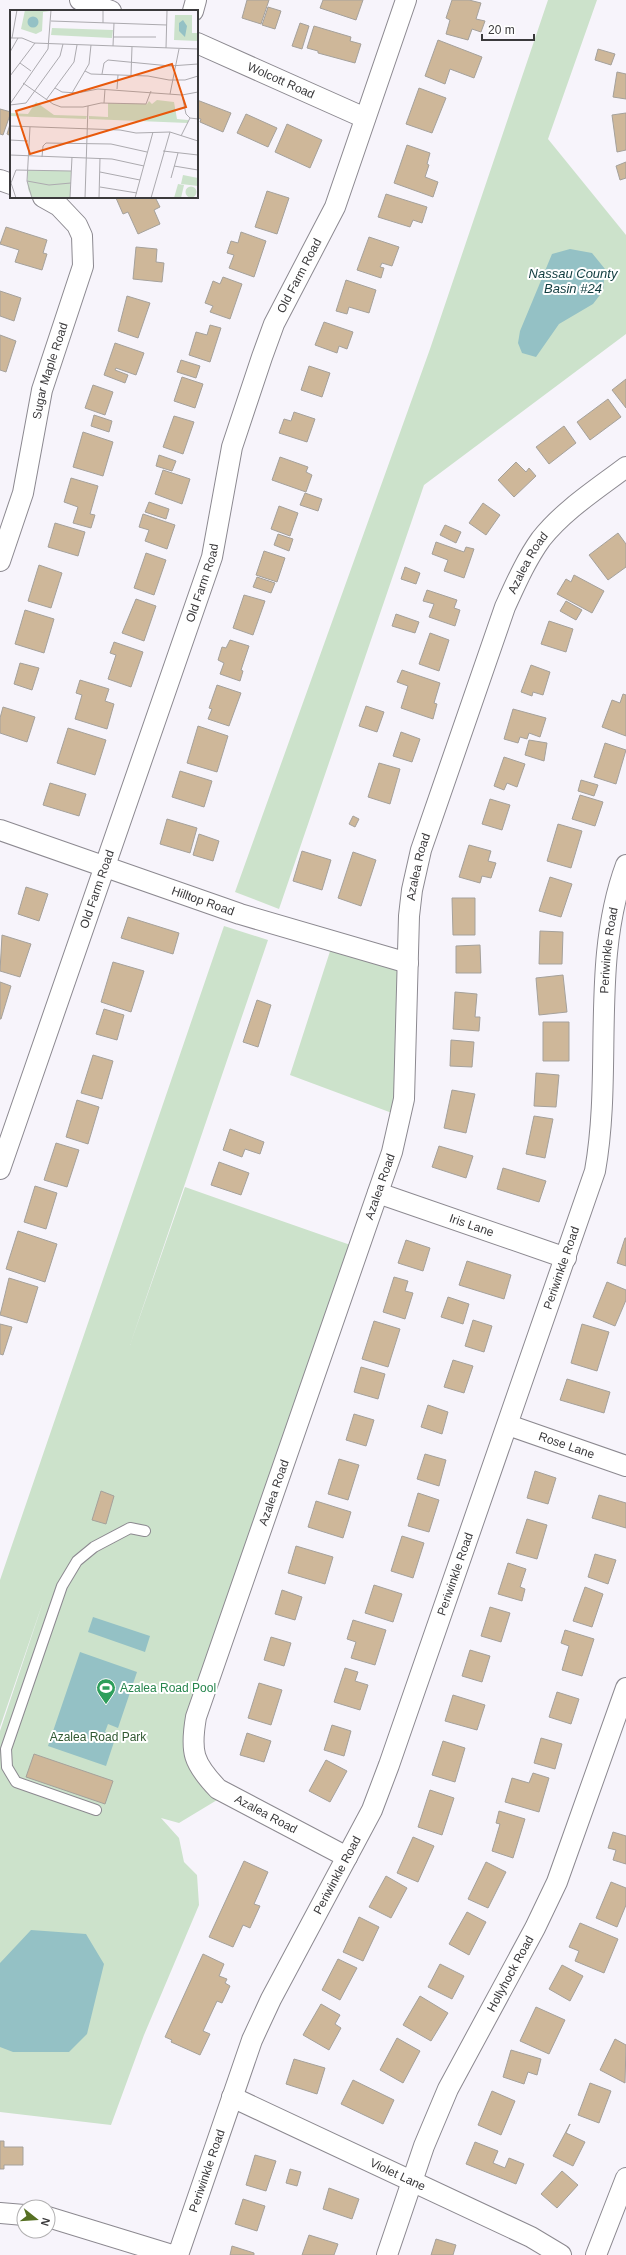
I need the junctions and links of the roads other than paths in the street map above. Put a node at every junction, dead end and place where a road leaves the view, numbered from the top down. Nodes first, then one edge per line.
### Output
1 (80, 0) edge
2 (196, 0) edge
3 (406, 0) edge
4 (108, 10) edge
5 (192, 10) edge
6 (198, 43) edge
7 (365, 118) junction
8 (0, 180) edge
9 (10, 184) edge
10 (45, 198) edge
11 (626, 467) edge
12 (0, 562) edge
13 (0, 830) edge
14 (626, 865) edge
15 (105, 866) junction
16 (408, 963) junction
17 (0, 1168) edge
18 (378, 1193) junction
19 (566, 1258) junction
20 (508, 1425) junction
21 (626, 1466) edge
22 (145, 1531) dead end
23 (626, 1688) edge
24 (96, 1810) dead end
25 (347, 1857) junction
26 (232, 2097) junction
27 (626, 2178) edge
28 (412, 2182) junction
29 (0, 2213) edge
30 (16, 2214) edge
31 (56, 2219) edge
32 (172, 2255) edge
33 (178, 2255) edge
34 (387, 2255) edge
35 (561, 2255) edge
36 (596, 2255) edge

1 - 4 street
2 - 5 street
3 - 7 street, Old Farm Road
6 - 7 street, Wolcott Road
7 - 15 street, Old Farm Road
8 - 9 street
10 - 12 street, Sugar Maple Road
11 - 16 street, Azalea Road
13 - 15 street, Hilltop Road
14 - 19 street, Periwinkle Road
15 - 16 street, Hilltop Road
15 - 17 street, Old Farm Road
16 - 18 street, Azalea Road
18 - 19 street, Iris Lane
18 - 25 street, Azalea Road
19 - 20 street, Periwinkle Road
20 - 21 street, Rose Lane
20 - 25 street, Periwinkle Road
22 - 24 lane
23 - 28 street, Hollyhock Road
25 - 26 street, Periwinkle Road
26 - 28 street, Violet Lane
26 - 33 street, Periwinkle Road
27 - 36 street
28 - 34 street, Hollyhock Road
28 - 35 street, Violet Lane
29 - 30 street
31 - 32 street

